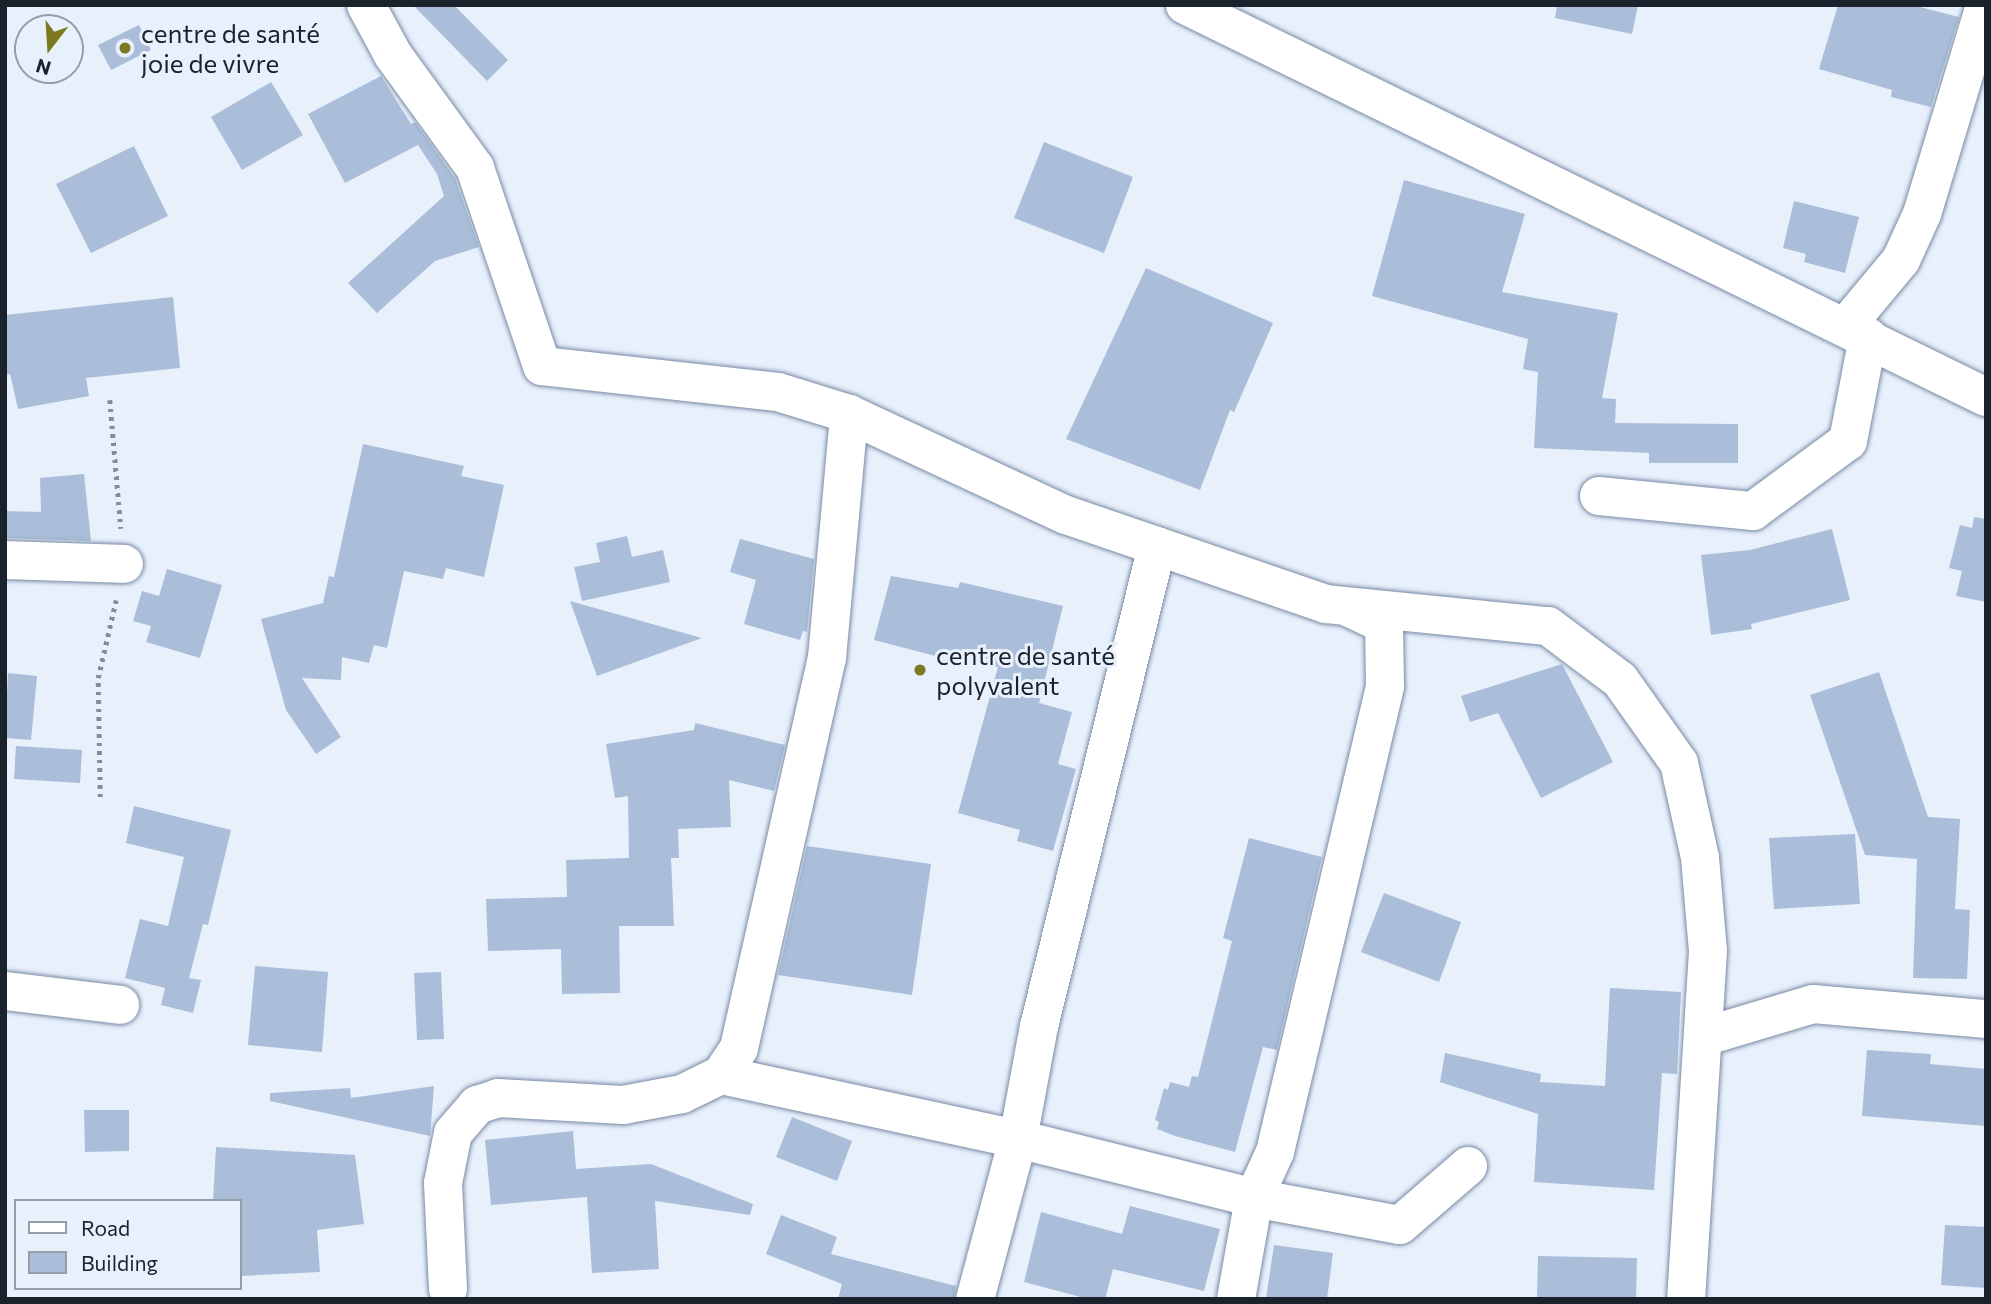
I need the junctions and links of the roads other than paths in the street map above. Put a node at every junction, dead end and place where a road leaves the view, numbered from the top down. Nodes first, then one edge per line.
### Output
1 (366, 5) edge
2 (1185, 5) edge
3 (1985, 5) edge
4 (1857, 332) junction
5 (1986, 397) edge
6 (849, 414) junction
7 (1599, 496) dead end
8 (1157, 546) junction
9 (5, 560) edge
10 (124, 564) road end
11 (1344, 606) junction
12 (5, 991) edge
13 (120, 1005) dead end
14 (1986, 1020) edge
15 (1703, 1037) junction
16 (721, 1075) junction
17 (1018, 1139) junction
18 (1468, 1166) dead end
19 (1254, 1198) junction
20 (448, 1289) dead end
21 (975, 1299) edge
22 (1236, 1299) edge
23 (1686, 1299) edge

1 - 6 street
2 - 4 street
3 - 4 street
4 - 5 street
4 - 7 street
6 - 8 street
6 - 16 street
8 - 11 street
8 - 17 street
9 - 10 street
11 - 15 street
11 - 19 street
12 - 13 street
14 - 15 street
15 - 23 street
16 - 17 street
16 - 20 street
17 - 19 street
17 - 21 street
18 - 19 street
19 - 22 street

